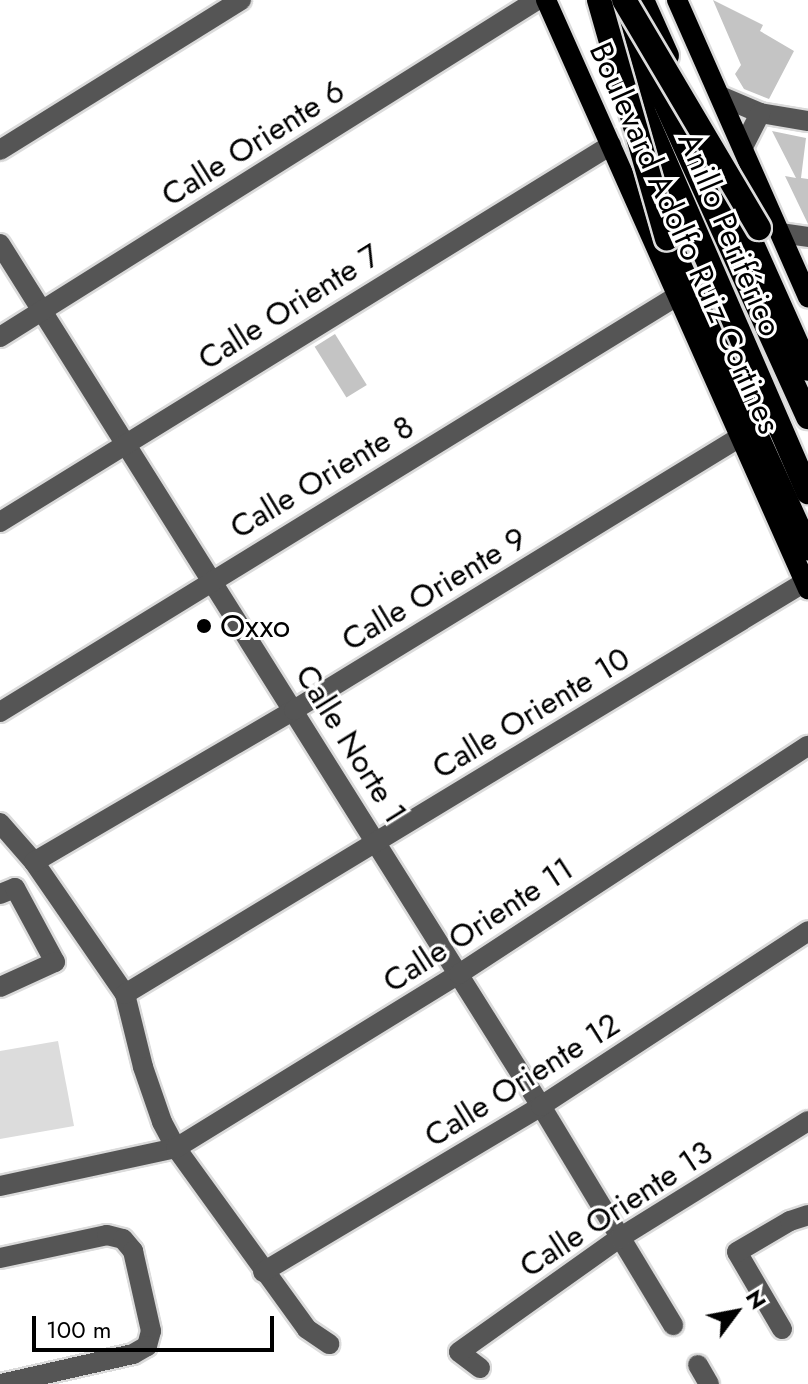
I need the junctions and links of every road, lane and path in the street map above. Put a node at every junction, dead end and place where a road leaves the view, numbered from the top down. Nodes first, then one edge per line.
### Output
1 (241, 0) edge
2 (537, 0) edge
3 (546, 0) edge
4 (605, 0) edge
5 (642, 0) edge
6 (677, 0) edge
7 (720, 96) junction
8 (760, 113) junction
9 (808, 121) edge
10 (611, 145) junction
11 (743, 147) junction
12 (0, 150) edge
13 (780, 233) junction
14 (808, 237) edge
15 (0, 244) edge
16 (677, 296) junction
17 (776, 297) junction
18 (808, 297) edge
19 (42, 310) junction
20 (808, 334) edge
21 (0, 337) edge
22 (808, 346) edge
23 (808, 369) edge
24 (808, 417) edge
25 (740, 437) junction
26 (126, 444) junction
27 (808, 457) edge
28 (808, 492) edge
29 (0, 522) edge
30 (808, 549) edge
31 (212, 579) junction
32 (806, 585) edge
33 (294, 710) junction
34 (0, 712) edge
35 (808, 746) edge
36 (0, 823) edge
37 (376, 842) junction
38 (34, 862) junction
39 (8, 891) edge
40 (808, 931) edge
41 (459, 974) junction
42 (0, 987) edge
43 (125, 994) junction
44 (541, 1106) junction
45 (808, 1121) edge
46 (176, 1148) junction
47 (0, 1186) edge
48 (808, 1215) edge
49 (621, 1237) junction
50 (0, 1258) edge
51 (263, 1272) junction
52 (673, 1325) dead end
53 (782, 1329) dead end
54 (329, 1344) dead end
55 (698, 1365) dead end
56 (480, 1368) dead end
57 (1, 1384) edge
58 (709, 1384) edge

1 - 12 street
2 - 19 street, Calle Oriente 6
3 - 10 main road, Boulevard Adolfo Ruiz Cortines
4 - 20 highway, bridge
4 - 24 highway
4 - 27 highway
4 - 28 highway, Anillo Periférico
4 - 30 highway, bridge
5 - 17 highway, Anillo Periférico
6 - 7 main road
7 - 8 street
7 - 11 main road
8 - 9 street
8 - 11 street
10 - 16 main road, Boulevard Adolfo Ruiz Cortines
10 - 26 street, Calle Oriente 7
11 - 13 main road
13 - 14 street
13 - 18 main road
15 - 19 street, Calle Norte 1
16 - 25 main road, Boulevard Adolfo Ruiz Cortines
16 - 31 street, Calle Oriente 8
17 - 22 highway
17 - 23 highway, Anillo Periférico
19 - 21 street, Calle Oriente 6
19 - 26 street, Calle Norte 1
25 - 32 main road, Boulevard Adolfo Ruiz Cortines
25 - 33 street, Calle Oriente 9
26 - 29 street, Calle Oriente 7
26 - 31 street, Calle Norte 1
31 - 33 street, Calle Norte 1
31 - 34 street, Calle Oriente 8
32 - 37 street, Calle Oriente 10
33 - 37 street, Calle Norte 1
33 - 38 street, Calle Oriente 9
35 - 41 street, Calle Oriente 11
36 - 38 street
37 - 41 street, Calle Norte 1
37 - 43 street, Calle Oriente 10
38 - 43 street
39 - 42 street
40 - 44 street, Calle Oriente 12
41 - 44 street, Calle Norte 1
41 - 46 street, Calle Oriente 11
43 - 46 street
44 - 49 street, Calle Norte 1
44 - 51 street, Calle Oriente 12
45 - 49 street, Calle Oriente 13
46 - 47 street, Calle Oriente 11
46 - 51 street
48 - 53 street
49 - 52 street, Calle Norte 1
49 - 56 street, Calle Oriente 13
50 - 57 street
51 - 54 street
55 - 58 street

